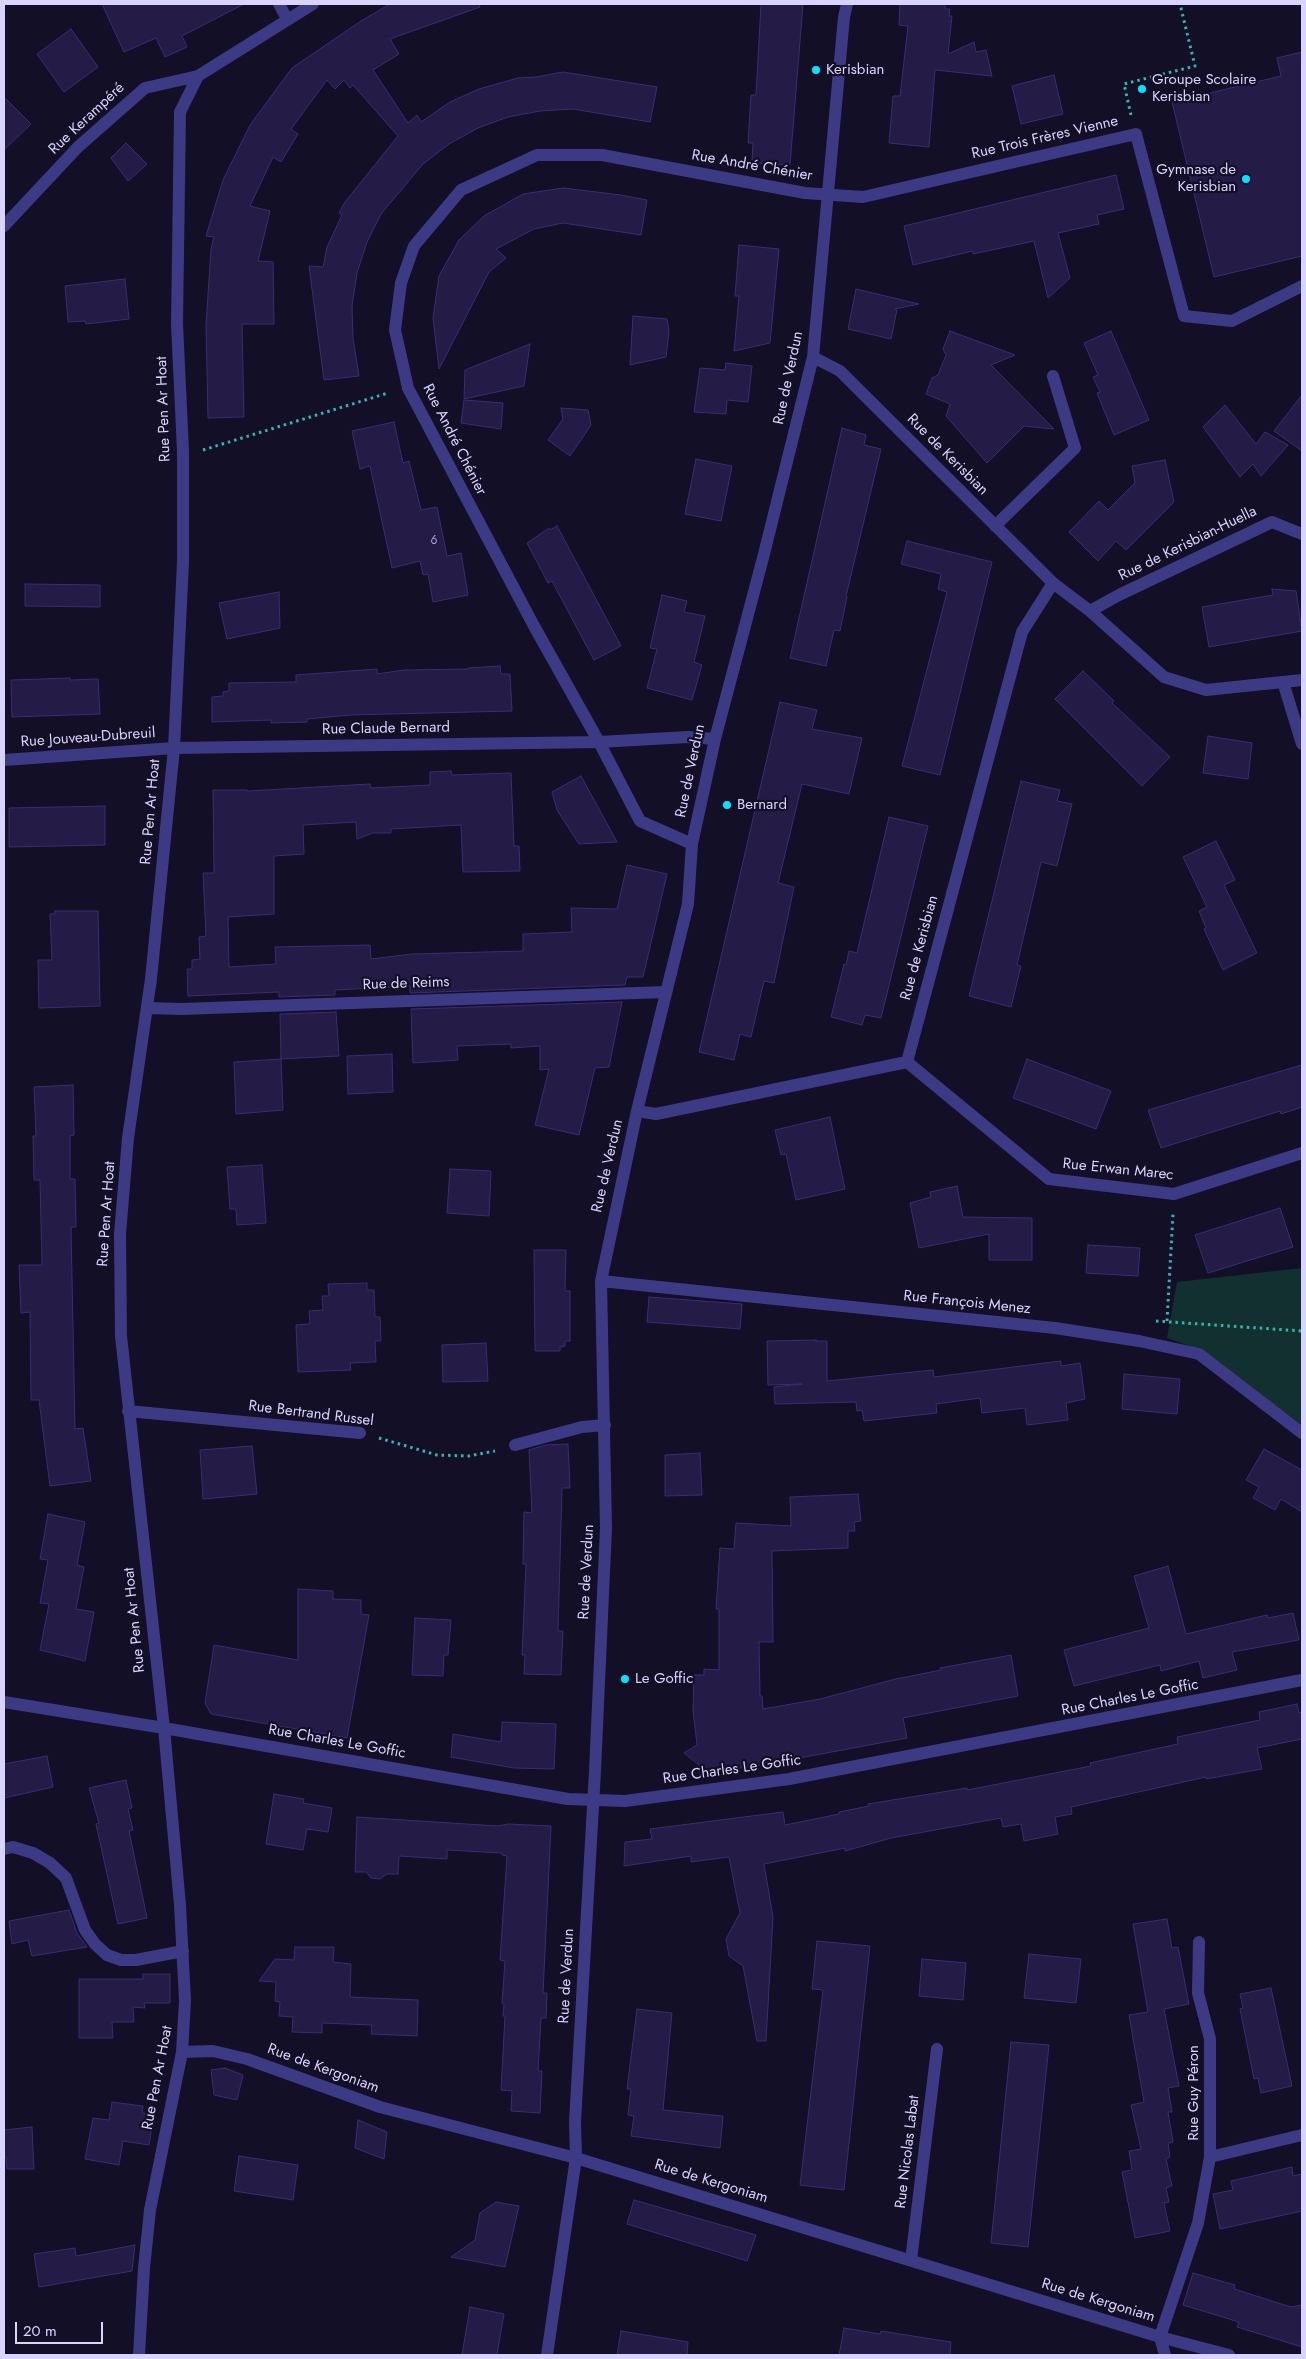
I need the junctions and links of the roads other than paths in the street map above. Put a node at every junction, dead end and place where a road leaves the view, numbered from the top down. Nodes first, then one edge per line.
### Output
1 (279, 4) edge
2 (313, 4) edge
3 (847, 4) edge
4 (287, 19) junction
5 (198, 76) junction
6 (828, 195) junction
7 (4, 226) edge
8 (1302, 286) edge
9 (813, 356) junction
10 (1053, 376) dead end
11 (995, 526) junction
12 (1302, 534) edge
13 (1053, 583) junction
14 (1090, 611) junction
15 (1302, 680) edge
16 (1283, 682) junction
17 (715, 738) junction
18 (599, 742) junction
19 (1302, 744) edge
20 (174, 748) junction
21 (4, 760) edge
22 (692, 844) junction
23 (665, 992) junction
24 (148, 1008) junction
25 (907, 1062) junction
26 (637, 1111) junction
27 (1302, 1153) edge
28 (601, 1281) junction
29 (128, 1411) junction
30 (605, 1425) junction
31 (360, 1433) road end
32 (1302, 1433) edge
33 (515, 1445) road end
34 (1302, 1680) edge
35 (4, 1702) edge
36 (164, 1728) junction
37 (593, 1801) junction
38 (4, 1849) edge
39 (1199, 1942) dead end
40 (183, 1951) junction
41 (937, 2049) dead end
42 (182, 2052) junction
43 (1302, 2135) edge
44 (1210, 2157) junction
45 (576, 2158) junction
46 (911, 2260) junction
47 (1160, 2337) junction
48 (139, 2355) edge
49 (547, 2355) edge
50 (1165, 2355) edge
51 (1229, 2355) edge

1 - 4 street
2 - 4 street, Rue Kerampéré
3 - 6 street, Rue de Verdun
4 - 5 street, Rue Kerampéré
5 - 7 street, Rue Kerampéré
5 - 20 street, Rue Pen Ar Hoat
6 - 8 street, Rue Trois Frères Vienne
6 - 9 street, Rue de Verdun
6 - 18 street, Rue André Chénier
9 - 11 street, Rue de Kerisbian
9 - 17 street, Rue de Verdun
10 - 11 street
11 - 13 street, Rue de Kerisbian
12 - 14 street, Rue de Kerisbian-Huella
13 - 14 street, Rue de Kerisbian
13 - 25 street, Rue de Kerisbian
14 - 16 street, Rue de Kerisbian
15 - 16 street, Rue de Kerisbian
16 - 19 street
17 - 18 street, Rue Claude Bernard
17 - 22 street, Rue de Verdun
18 - 20 street, Rue Claude Bernard
18 - 22 street, Rue André Chénier
20 - 21 street, Rue Jouveau-Dubreuil
20 - 24 street, Rue Pen Ar Hoat
22 - 23 street, Rue de Verdun
23 - 24 street, Rue de Reims
23 - 26 street, Rue de Verdun
24 - 29 street, Rue Pen Ar Hoat
25 - 26 street
25 - 27 street, Rue Erwan Marec
26 - 28 street, Rue de Verdun
28 - 30 street, Rue de Verdun
28 - 32 street, Rue François Menez
29 - 31 street, Rue Bertrand Russel
29 - 36 street, Rue Pen Ar Hoat
30 - 33 street
30 - 37 street, Rue de Verdun
34 - 37 street, Rue Charles Le Goffic
35 - 36 street, Rue Charles Le Goffic
36 - 37 street, Rue Charles Le Goffic
36 - 40 street, Rue Pen Ar Hoat
37 - 45 street, Rue de Verdun
38 - 40 street
39 - 44 street, Rue Guy Péron
40 - 42 street, Rue Pen Ar Hoat
41 - 46 street, Rue Nicolas Labat
42 - 45 street, Rue de Kergoniam
42 - 48 street, Rue Pen Ar Hoat
43 - 44 street, Rue Guy Péron
44 - 47 street, Rue Guy Péron
45 - 46 street, Rue de Kergoniam
45 - 49 street, Rue de Verdun
46 - 47 street, Rue de Kergoniam
47 - 50 street
47 - 51 street, Rue de Kergoniam

